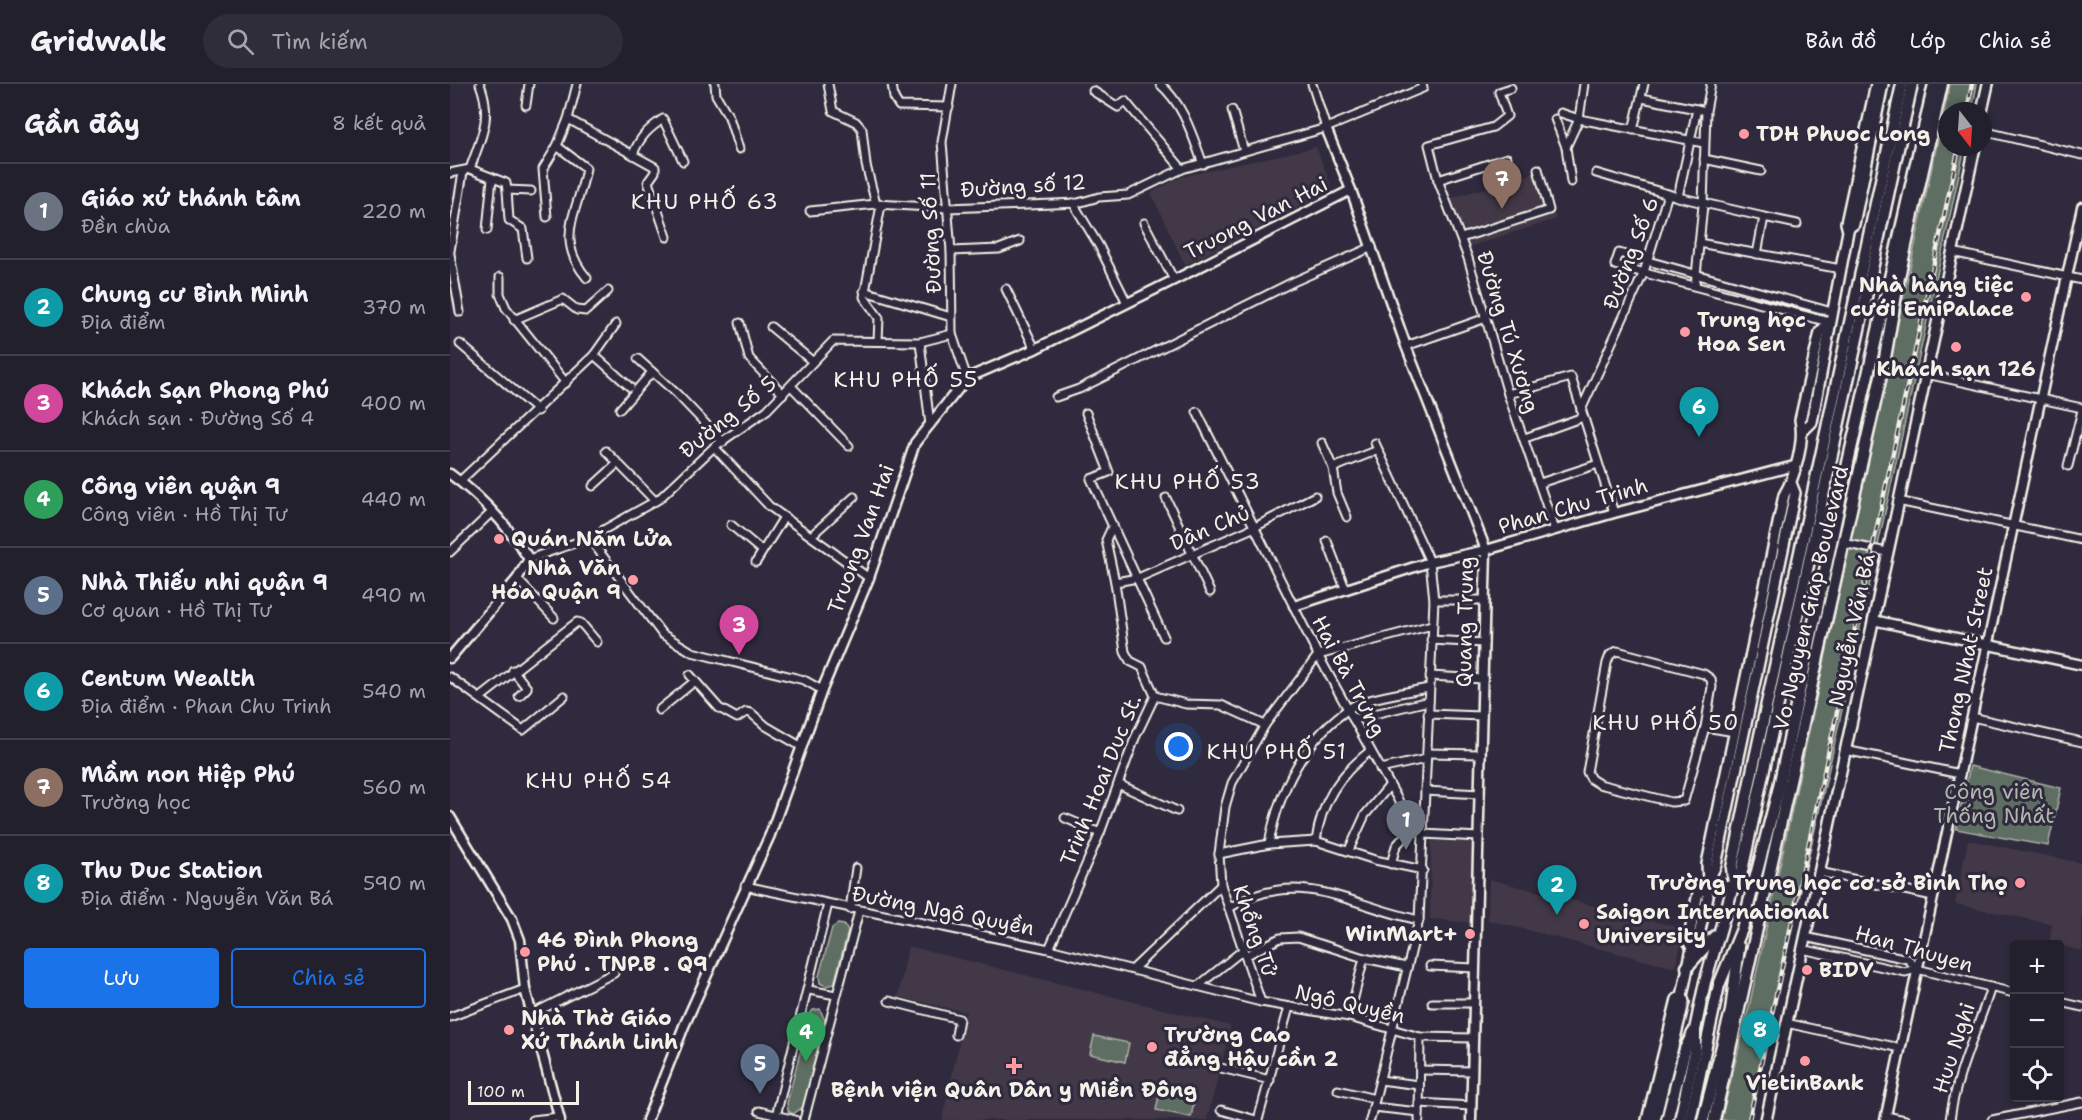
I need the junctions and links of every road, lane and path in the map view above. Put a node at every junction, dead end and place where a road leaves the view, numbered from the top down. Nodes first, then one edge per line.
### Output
1 (480, 84) edge
2 (529, 84) edge
3 (577, 84) edge
4 (715, 84) edge
5 (828, 84) edge
6 (892, 84) edge
7 (952, 84) edge
8 (1160, 84) edge
9 (1312, 84) edge
10 (1422, 84) edge
11 (1584, 84) edge
12 (1644, 84) edge
13 (1711, 84) edge
14 (1876, 84) edge
15 (1884, 84) edge
16 (1902, 84) edge
17 (1912, 84) edge
18 (1934, 84) edge
19 (1942, 84) edge
20 (1988, 84) edge
21 (1511, 88) dead end
22 (1094, 91) dead end
23 (1642, 98) junction
24 (1984, 102) edge
25 (526, 105) dead end
26 (949, 107) junction
27 (1697, 109) junction
28 (1232, 110) dead end
29 (1706, 111) junction
30 (1561, 113) dead end
31 (568, 119) junction
32 (1555, 119) dead end
33 (1579, 119) junction
34 (1326, 128) junction
35 (1633, 130) junction
36 (1992, 133) edge
37 (1689, 141) junction
38 (1704, 143) junction
39 (557, 146) junction
40 (1566, 147) junction
41 (740, 149) dead end
42 (1244, 151) junction
43 (633, 154) junction
44 (2082, 155) edge
45 (1973, 156) edge
46 (1507, 158) dead end
47 (1704, 159) junction
48 (683, 161) dead end
49 (1203, 164) junction
50 (1182, 169) junction
51 (1538, 169) dead end
52 (466, 170) junction
53 (1761, 171) dead end
54 (450, 172) edge
55 (1596, 173) dead end
56 (492, 178) junction
57 (1438, 180) junction
58 (1571, 182) dead end
59 (507, 190) junction
60 (1351, 190) junction
61 (531, 191) dead end
62 (1668, 194) junction
63 (1678, 197) junction
64 (1073, 203) junction
65 (879, 205) junction
66 (1703, 205) junction
67 (2082, 207) edge
68 (948, 208) junction
69 (810, 211) dead end
70 (547, 217) dead end
71 (1764, 217) junction
72 (1144, 223) dead end
73 (1797, 224) dead end
74 (1849, 228) junction
75 (487, 230) dead end
76 (668, 237) dead end
77 (1461, 238) junction
78 (1020, 241) dead end
79 (1699, 243) junction
80 (1372, 247) junction
81 (450, 252) edge
82 (951, 252) junction
83 (1952, 252) junction
84 (1757, 254) junction
85 (527, 258) dead end
86 (1647, 261) junction
87 (1841, 269) junction
88 (1644, 272) junction
89 (1695, 274) junction
90 (500, 277) dead end
91 (2067, 277) junction
92 (587, 278) dead end
93 (1899, 278) junction
94 (1174, 280) junction
95 (2082, 280) edge
96 (1695, 285) junction
97 (1006, 289) dead end
98 (608, 291) dead end
99 (864, 291) junction
100 (1888, 291) junction
101 (1128, 303) junction
102 (460, 312) dead end
103 (1832, 312) junction
104 (951, 317) junction
105 (1485, 318) junction
106 (514, 320) junction
107 (1829, 322) junction
108 (740, 323) dead end
109 (616, 324) dead end
110 (771, 327) dead end
111 (952, 334) junction
112 (1878, 337) junction
113 (879, 341) junction
114 (920, 342) junction
115 (460, 344) dead end
116 (1406, 346) junction
117 (1035, 349) junction
118 (594, 355) junction
119 (1885, 358) junction
120 (638, 359) dead end
121 (812, 361) junction
122 (652, 372) junction
123 (1926, 374) junction
124 (967, 378) junction
125 (566, 383) junction
126 (791, 386) junction
127 (630, 387) dead end
128 (783, 394) junction
129 (1508, 394) junction
130 (1056, 397) dead end
131 (2040, 399) junction
132 (620, 409) dead end
133 (2082, 409) edge
134 (538, 411) junction
135 (1086, 412) dead end
136 (1197, 412) dead end
137 (1582, 414) junction
138 (930, 425) junction
139 (1525, 438) junction
140 (723, 442) junction
141 (1322, 443) dead end
142 (849, 446) dead end
143 (714, 447) junction
144 (606, 450) dead end
145 (618, 463) junction
146 (1598, 464) junction
147 (1794, 466) junction
148 (2068, 466) dead end
149 (1333, 468) junction
150 (450, 474) edge
151 (460, 481) junction
152 (1540, 483) junction
153 (1791, 483) junction
154 (593, 486) dead end
155 (1315, 496) dead end
156 (854, 497) dead end
157 (1166, 498) dead end
158 (655, 501) junction
159 (1899, 501) junction
160 (492, 512) junction
161 (1614, 513) junction
162 (784, 517) junction
163 (1347, 517) dead end
164 (731, 525) dead end
165 (1113, 525) junction
166 (2013, 525) junction
167 (1255, 527) junction
168 (1555, 530) junction
169 (811, 536) junction
170 (589, 538) junction
171 (2082, 540) edge
172 (1328, 541) dead end
173 (1843, 543) junction
174 (1486, 550) junction
175 (762, 551) junction
176 (450, 552) edge
177 (1887, 552) junction
178 (1191, 553) junction
179 (529, 560) junction
180 (756, 562) dead end
181 (1430, 562) junction
182 (869, 578) junction
183 (1138, 578) junction
184 (517, 579) junction
185 (1115, 582) junction
186 (1345, 588) junction
187 (1210, 592) dead end
188 (1434, 600) junction
189 (1485, 600) junction
190 (1294, 606) junction
191 (554, 618) dead end
192 (1873, 620) junction
193 (1432, 625) junction
194 (1164, 637) dead end
195 (1431, 640) junction
196 (597, 642) dead end
197 (1484, 643) junction
198 (1988, 645) junction
199 (1318, 655) junction
200 (450, 658) edge
201 (2082, 665) edge
202 (513, 670) junction
203 (1430, 676) junction
204 (450, 677) edge
205 (1483, 679) junction
206 (1429, 688) junction
207 (822, 690) junction
208 (519, 696) dead end
209 (564, 696) dead end
210 (1155, 696) junction
211 (480, 698) junction
212 (1429, 700) junction
213 (659, 710) dead end
214 (1348, 710) junction
215 (1428, 714) junction
216 (1482, 716) junction
217 (1972, 717) junction
218 (1353, 719) junction
219 (1265, 725) junction
220 (1706, 727) junction
221 (1735, 732) junction
222 (1800, 733) junction
223 (2082, 742) edge
224 (1788, 744) junction
225 (802, 747) junction
226 (1845, 750) junction
227 (1370, 751) junction
228 (1481, 754) junction
229 (1426, 756) junction
230 (1380, 769) junction
231 (1960, 774) junction
232 (1119, 784) junction
233 (1389, 786) junction
234 (1425, 791) junction
235 (1778, 791) junction
236 (1480, 794) junction
237 (1785, 805) junction
238 (1177, 811) dead end
239 (450, 817) edge
240 (1065, 818) dead end
241 (1413, 827) junction
242 (1100, 833) junction
243 (1423, 834) junction
244 (1479, 837) junction
245 (1316, 841) junction
246 (1269, 844) junction
247 (1349, 850) junction
248 (1219, 854) junction
249 (1390, 864) junction
250 (856, 868) dead end
251 (1423, 870) junction
252 (1819, 872) junction
253 (1707, 883) junction
254 (1221, 885) junction
255 (745, 886) junction
256 (1733, 886) junction
257 (1933, 896) junction
258 (828, 904) junction
259 (1229, 908) junction
260 (850, 909) junction
261 (859, 910) junction
262 (1419, 920) junction
263 (1742, 929) junction
264 (1719, 931) junction
265 (1805, 938) junction
266 (1049, 949) junction
267 (1802, 949) junction
268 (1245, 952) junction
269 (1364, 958) junction
270 (1430, 966) dead end
271 (1406, 967) junction
272 (1687, 967) junction
273 (1475, 968) junction
274 (1133, 969) junction
275 (1917, 969) junction
276 (614, 973) dead end
277 (1198, 986) junction
278 (1991, 987) junction
279 (525, 989) junction
280 (809, 990) junction
281 (2010, 992) edge
282 (836, 995) junction
283 (1682, 996) junction
284 (888, 1001) dead end
285 (1261, 1002) junction
286 (1432, 1003) dead end
287 (1474, 1003) junction
288 (2064, 1003) edge
289 (1290, 1007) junction
290 (2082, 1007) edge
291 (532, 1014) junction
292 (450, 1017) edge
293 (1349, 1017) junction
294 (1786, 1023) junction
295 (1390, 1030) junction
296 (1695, 1033) junction
297 (956, 1035) dead end
298 (1420, 1037) junction
299 (1473, 1038) junction
300 (1900, 1048) junction
301 (1221, 1068) dead end
302 (1420, 1070) junction
303 (1472, 1071) junction
304 (1270, 1080) junction
305 (1380, 1080) junction
306 (1419, 1085) junction
307 (1338, 1090) dead end
308 (1375, 1099) junction
309 (2082, 1102) edge
310 (1419, 1103) junction
311 (1472, 1106) junction
312 (1373, 1107) junction
313 (1221, 1110) dead end
314 (759, 1111) dead end
315 (1419, 1116) edge
316 (559, 1118) edge
317 (776, 1118) edge
318 (1885, 1118) edge
319 (532, 1120) edge
320 (647, 1120) edge
321 (795, 1120) edge
322 (804, 1120) edge
323 (1257, 1120) edge
324 (1370, 1120) edge
325 (1471, 1120) edge
326 (1647, 1120) edge
327 (1655, 1120) edge
328 (1667, 1120) edge
329 (1680, 1120) edge
330 (1690, 1120) edge
331 (1703, 1120) edge
332 (1714, 1120) edge
333 (1766, 1120) edge
334 (1905, 1120) edge
335 (1950, 1120) edge
336 (1992, 1120) edge

1 - 52 street
2 - 25 street
3 - 31 street
4 - 41 street
5 - 65 street
6 - 26 street
7 - 26 street, Đường Số 11
8 - 49 street
9 - 34 street, Quang Trung
10 - 34 street, Đường số 12
11 - 33 street
12 - 23 street
13 - 29 street
14 - 74 main road
15 - 74 main road
16 - 256 highway, Vo Nguyen Giap Boulevard
17 - 256 highway, Vo Nguyen Giap Boulevard
18 - 100 highway, Vo Nguyen Giap Boulevard
19 - 93 highway, Vo Nguyen Giap Boulevard
20 - 24 main road
21 - 57 street, Đường Tú Xương
22 - 50 street
23 - 27 street
23 - 35 street
26 - 68 street, Đường Số 11
27 - 29 street
27 - 37 street, Đường Số 6
28 - 42 street
29 - 38 street
30 - 33 street
31 - 39 street
31 - 43 street
32 - 40 street
33 - 35 street
33 - 40 street
34 - 42 street, Đường số 12
34 - 60 street, Quang Trung
35 - 37 street
36 - 44 street
37 - 38 street
37 - 63 street, Đường Số 6
38 - 47 street
39 - 70 street
39 - 92 street
40 - 58 street
42 - 49 street, Đường số 12
43 - 48 street
43 - 76 street
45 - 83 main road, Nguyễn Văn Bá
46 - 57 street
47 - 53 street
47 - 66 street
49 - 50 street, Đường số 12
50 - 64 street, Đường số 12
51 - 77 street
52 - 54 street
52 - 56 street
52 - 81 street
55 - 62 street
56 - 59 street
56 - 75 street
57 - 77 street, Đường Tú Xương
59 - 61 street
59 - 85 street
60 - 80 street, Quang Trung
60 - 94 street, Truong Van Hai
62 - 63 street, Đường Số 6
62 - 86 street, Đường Số 6
63 - 66 street
64 - 68 street, Đường số 12
64 - 101 street
65 - 68 street, Đường số 12
65 - 69 street, Đường số 12
65 - 99 street
66 - 71 street
66 - 79 street
67 - 91 street, Thong Nhat Street
68 - 82 street, Đường Số 11
71 - 73 street
71 - 84 street
72 - 94 street
74 - 87 main road
77 - 105 street, Đường Tú Xương
78 - 82 street
79 - 84 street
79 - 89 street
80 - 116 street, Quang Trung
80 - 130 street
81 - 102 street
82 - 104 street, Đường Số 11
83 - 91 street
83 - 123 main road, Nguyễn Văn Bá
84 - 87 street
86 - 88 street, Đường Số 6
86 - 88 street
86 - 89 street
87 - 103 main road
88 - 96 street
88 - 137 street, Đường Số 6
89 - 96 street
89 - 103 street
90 - 106 street
91 - 95 street
91 - 131 street, Thong Nhat Street
93 - 100 highway
93 - 119 highway, Vo Nguyen Giap Boulevard
94 - 101 street, Truong Van Hai
96 - 107 street
97 - 117 street
98 - 106 street
99 - 104 street
99 - 113 street
100 - 112 highway, Vo Nguyen Giap Boulevard
101 - 117 street, Truong Van Hai
103 - 107 main road
104 - 111 street, Đường Số 11
105 - 116 street
105 - 129 street, Đường Tú Xương
106 - 125 street
107 - 147 main road
108 - 128 street
109 - 118 street
110 - 121 street
111 - 114 street, Đường Số 5
111 - 124 street, Đường Số 11
112 - 119 highway
112 - 224 highway, Vo Nguyen Giap Boulevard
113 - 114 street, Đường Số 5
113 - 121 street, Đường Số 5
114 - 138 street
115 - 134 street
116 - 174 street, Quang Trung
117 - 124 street, Truong Van Hai
118 - 125 street
118 - 127 street
119 - 173 highway, Vo Nguyen Giap Boulevard
120 - 122 street
121 - 126 street, Đường Số 5
122 - 132 street
122 - 140 street
123 - 131 street
123 - 159 main road, Nguyễn Văn Bá
124 - 138 street, Truong Van Hai
125 - 134 street
126 - 128 street, Đường Số 5
126 - 142 street
128 - 140 street, Đường Số 5
129 - 137 street
129 - 139 street, Đường Tú Xương
131 - 133 street
131 - 166 street, Thong Nhat Street
133 - 148 street
134 - 151 street
135 - 165 street
136 - 167 street, Hai Bà Trưng
137 - 139 street
137 - 146 street
138 - 182 street, Truong Van Hai
139 - 152 street, Đường Tú Xương
140 - 143 street, Đường Số 5
141 - 149 street
143 - 158 street, Đường Số 5
143 - 162 street
144 - 145 street
145 - 154 street
145 - 158 street
146 - 152 street
146 - 161 street
147 - 153 main road
147 - 161 street, Phan Chu Trinh
149 - 163 street
149 - 181 street
150 - 151 street
151 - 160 street
152 - 168 street, Đường Tú Xương
153 - 221 main road
153 - 253 main road
155 - 167 street, Dân Chủ
156 - 169 street
157 - 178 street
158 - 170 street, Đường Số 5
159 - 166 street
159 - 177 main road, Nguyễn Văn Bá
160 - 176 street
160 - 179 street
161 - 168 street, Phan Chu Trinh
162 - 169 street
162 - 175 street
164 - 175 street
165 - 183 street
165 - 185 street, Trinh Hoai Duc St.
166 - 171 street
166 - 198 street, Thong Nhat Street
167 - 178 street, Dân Chủ
167 - 190 street, Hai Bà Trưng
168 - 174 street, Phan Chu Trinh
169 - 182 street
170 - 179 street, Đường Số 5
170 - 207 street
172 - 186 street
173 - 177 street
173 - 222 highway, Vo Nguyen Giap Boulevard
174 - 181 street, Phan Chu Trinh
174 - 189 street, Quang Trung
175 - 180 street
177 - 192 main road, Nguyễn Văn Bá
178 - 183 street, Dân Chủ
178 - 187 street
179 - 184 street
181 - 186 street, Phan Chu Trinh
181 - 188 street
182 - 207 street, Truong Van Hai
183 - 185 street, Dân Chủ
183 - 194 street
184 - 191 street
184 - 200 street
185 - 210 street, Trinh Hoai Duc St.
186 - 190 street, Phan Chu Trinh
188 - 189 street
188 - 193 street
189 - 197 street, Quang Trung
190 - 199 street, Hai Bà Trưng
192 - 198 street
192 - 226 main road, Nguyễn Văn Bá
193 - 195 street
193 - 199 street
195 - 197 street
195 - 203 street
196 - 202 street
197 - 205 street, Quang Trung
198 - 201 street
198 - 217 street, Thong Nhat Street
199 - 214 street, Hai Bà Trưng
199 - 219 street, Khổng Tử
202 - 208 street
202 - 211 street
203 - 205 street
203 - 206 street
204 - 211 street
205 - 216 street, Quang Trung
206 - 212 street
206 - 214 street
207 - 225 street, Truong Van Hai
209 - 211 street
210 - 219 street
210 - 232 street, Trinh Hoai Duc St.
212 - 215 street
212 - 218 street
213 - 225 street
214 - 218 street, Hai Bà Trưng
214 - 246 street
215 - 216 street
215 - 229 street
216 - 228 street, Quang Trung
217 - 223 street
217 - 231 street, Thong Nhat Street
218 - 227 street, Hai Bà Trưng
219 - 248 street, Khổng Tử
220 - 220 street
220 - 221 street
221 - 253 main road
222 - 224 highway
222 - 237 highway, Vo Nguyen Giap Boulevard
224 - 235 highway, Vo Nguyen Giap Boulevard
225 - 255 street, Truong Van Hai
226 - 231 street
226 - 252 main road, Nguyễn Văn Bá
227 - 230 street, Hai Bà Trưng
227 - 245 street
228 - 229 street
228 - 236 street, Quang Trung
229 - 230 street
229 - 234 street
230 - 233 street, Hai Bà Trưng
231 - 257 street, Thong Nhat Street
232 - 238 street
232 - 242 street, Trinh Hoai Duc St.
233 - 241 street, Hai Bà Trưng
233 - 247 street
234 - 236 street
234 - 243 street
235 - 237 highway
235 - 263 highway, Vo Nguyen Giap Boulevard
236 - 244 street, Quang Trung
237 - 332 highway, Vo Nguyen Giap Boulevard
239 - 279 street
240 - 242 street
241 - 243 street, Hai Bà Trưng
241 - 249 street
242 - 266 street, Trinh Hoai Duc St.
243 - 244 street
243 - 251 street
244 - 273 street, Quang Trung
245 - 246 street
245 - 247 street
246 - 248 street
247 - 249 street
248 - 254 street, Khổng Tử
249 - 251 street
250 - 260 street
251 - 262 street
252 - 257 street
252 - 265 main road, Nguyễn Văn Bá
253 - 256 highway
253 - 272 main road
254 - 259 street, Khổng Tử
254 - 274 street
255 - 258 street, Đường Ngô Quyền
255 - 320 street, Truong Van Hai
256 - 264 highway, Vo Nguyen Giap Boulevard
257 - 275 street, Thong Nhat Street
258 - 260 street, Đường Ngô Quyền
258 - 280 street
259 - 262 street
259 - 268 street, Khổng Tử
260 - 261 street, Đường Ngô Quyền
261 - 266 street, Đường Ngô Quyền
261 - 282 street
262 - 271 street
263 - 330 highway, Vo Nguyen Giap Boulevard
263 - 331 highway, Vo Nguyen Giap Boulevard
264 - 272 highway
264 - 296 highway, Vo Nguyen Giap Boulevard
265 - 267 main road, Nguyễn Văn Bá
265 - 275 street, Han Thuyen
266 - 274 street, Đường Ngô Quyền
267 - 275 street
267 - 294 main road, Nguyễn Văn Bá
268 - 269 street
268 - 277 street
268 - 285 street, Khổng Tử
269 - 271 street
269 - 293 street
270 - 273 street
271 - 295 street
272 - 283 main road
273 - 287 street, Quang Trung
274 - 277 street, Ngô Quyền
275 - 278 street, Han Thuyen
275 - 300 street, Thong Nhat Street
276 - 291 street
277 - 285 street, Ngô Quyền
278 - 281 street, Han Thuyen
278 - 335 street, Huu Nghi
279 - 291 street
279 - 292 street
280 - 282 street
280 - 317 street
282 - 322 street
283 - 326 main road
283 - 327 main road
284 - 297 street
285 - 289 street, Ngô Quyền
286 - 287 street
287 - 299 street, Quang Trung
288 - 290 street
289 - 293 street, Ngô Quyền
289 - 304 street
291 - 316 street
293 - 295 street, Ngô Quyền
294 - 300 street
294 - 333 main road, Nguyễn Văn Bá
295 - 298 street, Ngô Quyền
295 - 305 street
296 - 328 highway, Vo Nguyen Giap Boulevard
296 - 329 highway
298 - 299 street, Ngô Quyền
298 - 302 street
299 - 303 street, Quang Trung
300 - 318 street, Thong Nhat Street
301 - 304 street
302 - 303 street
302 - 306 street
303 - 311 street, Quang Trung
304 - 323 street
305 - 306 street
305 - 308 street
306 - 310 street
307 - 308 street
308 - 312 street
309 - 336 street
310 - 311 street
310 - 315 street
311 - 325 street, Quang Trung
312 - 315 street
312 - 324 street
313 - 323 street
314 - 317 street
316 - 319 street
317 - 321 street
318 - 334 street

